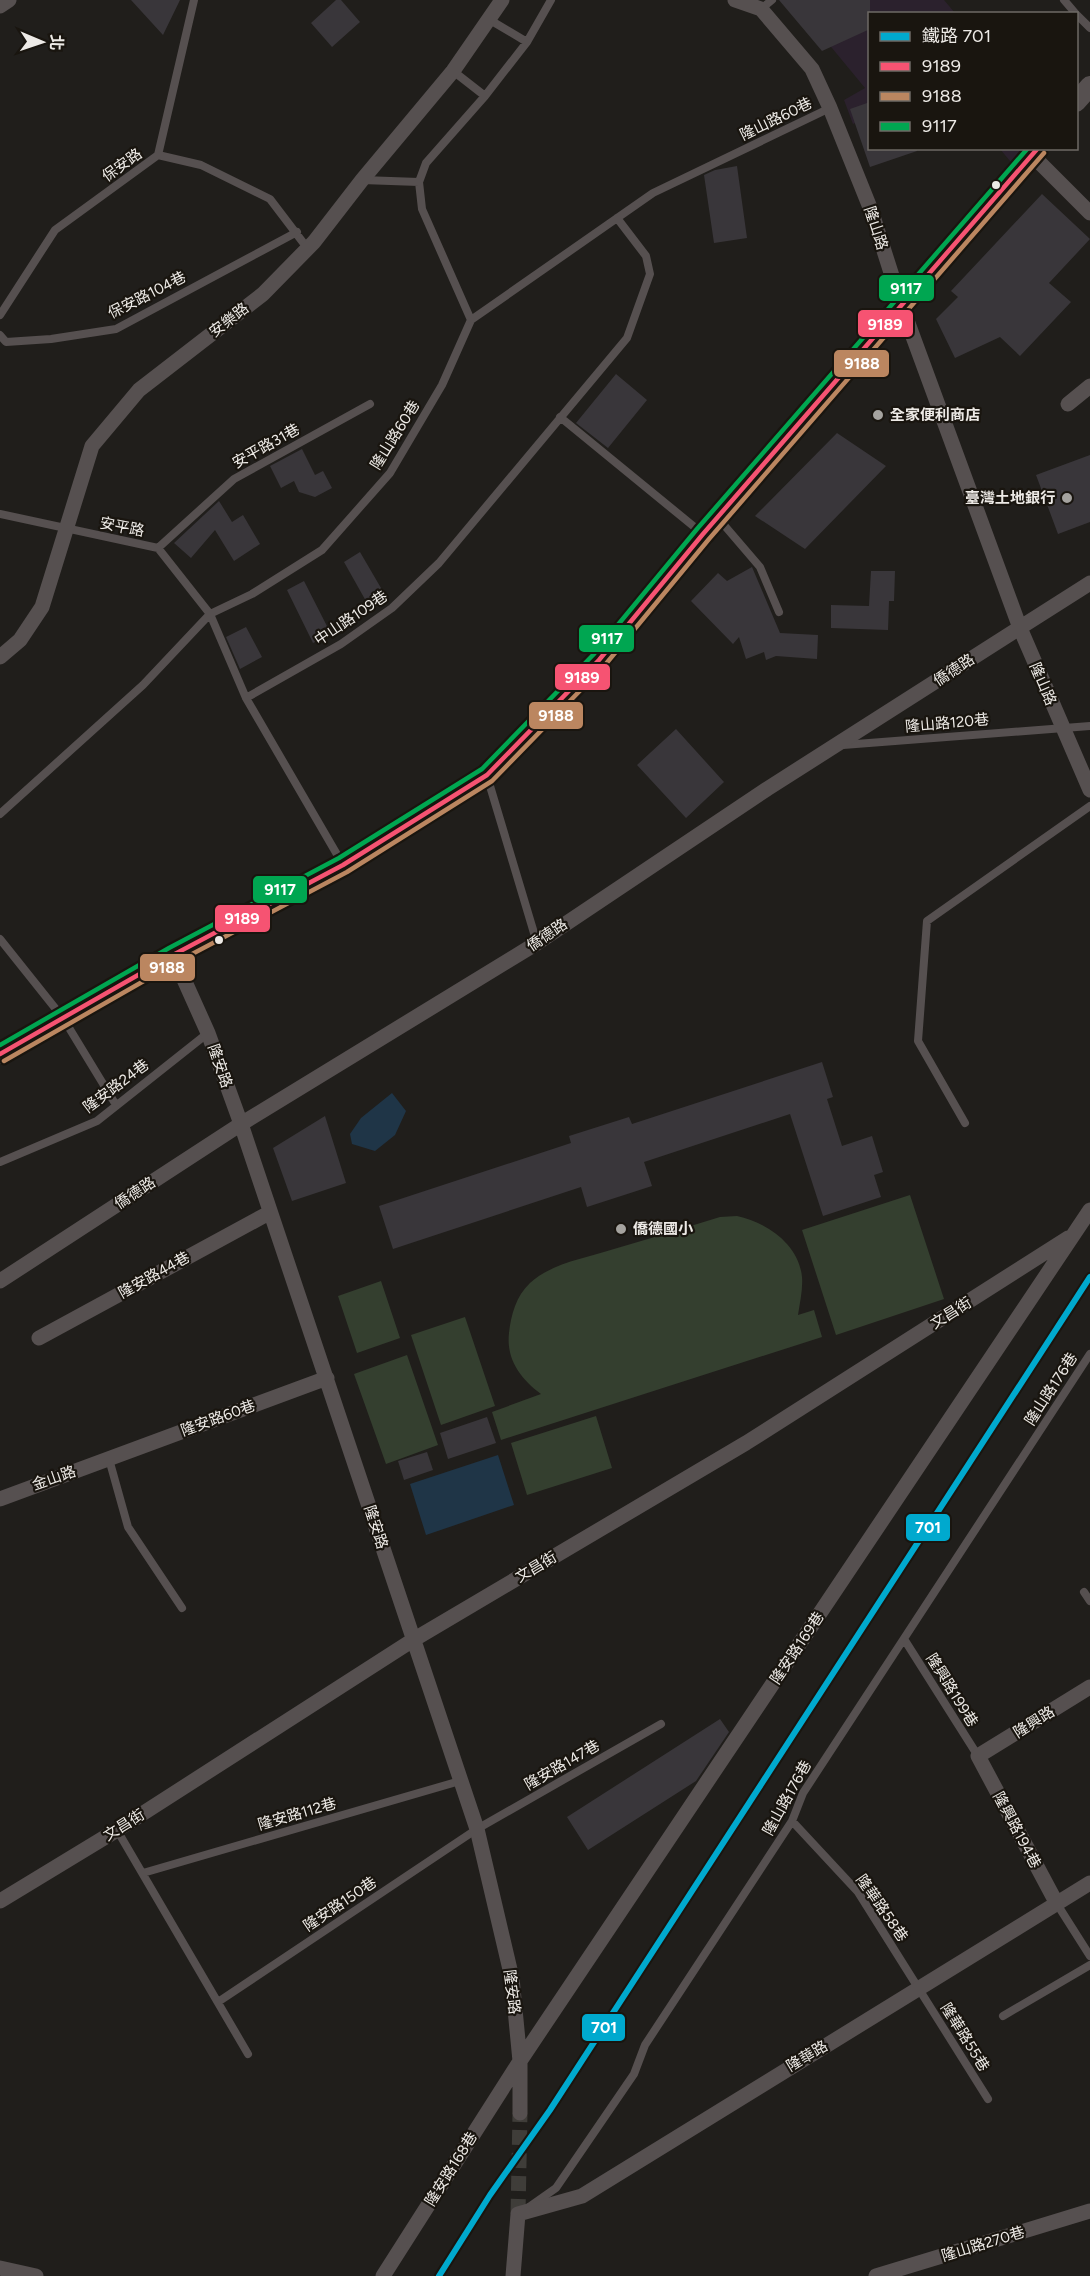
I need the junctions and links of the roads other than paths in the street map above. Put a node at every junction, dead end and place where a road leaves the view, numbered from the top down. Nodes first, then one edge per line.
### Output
1 (9, 0) edge
2 (194, 0) edge
3 (502, 0) edge
4 (551, 0) edge
5 (735, 0) edge
6 (1064, 0) edge
7 (766, 5) edge
8 (0, 6) edge
9 (1074, 12) edge
10 (1078, 16) edge
11 (490, 21) junction
12 (1090, 28) edge
13 (527, 42) junction
14 (453, 71) junction
15 (1090, 86) edge
16 (485, 96) junction
17 (1078, 101) edge
18 (830, 108) junction
19 (1035, 152) edge
20 (158, 155) junction
21 (362, 180) junction
22 (419, 182) junction
23 (1090, 213) edge
24 (617, 218) junction
25 (297, 232) junction
26 (308, 249) junction
27 (901, 304) junction
28 (0, 315) edge
29 (471, 320) junction
30 (0, 335) edge
31 (1090, 386) edge
32 (370, 404) dead end
33 (1068, 404) dead end
34 (560, 417) junction
35 (0, 514) edge
36 (717, 517) junction
37 (64, 529) junction
38 (703, 534) junction
39 (158, 548) junction
40 (1088, 585) edge
41 (779, 612) dead end
42 (210, 614) junction
43 (1020, 628) junction
44 (0, 657) edge
45 (246, 698) junction
46 (1090, 726) edge
47 (1061, 727) junction
48 (836, 745) junction
49 (487, 775) junction
50 (1090, 790) edge
51 (1090, 806) edge
52 (0, 814) edge
53 (343, 865) junction
54 (0, 939) edge
55 (537, 943) junction
56 (173, 955) junction
57 (63, 1018) junction
58 (208, 1033) junction
59 (0, 1054) edge
60 (116, 1105) junction
61 (964, 1123) dead end
62 (241, 1124) junction
63 (0, 1162) edge
64 (1090, 1210) edge
65 (268, 1213) junction
66 (1073, 1235) junction
67 (0, 1281) edge
68 (39, 1338) dead end
69 (1090, 1354) edge
70 (327, 1378) junction
71 (109, 1459) junction
72 (0, 1499) edge
73 (1084, 1593) dead end
74 (1090, 1601) edge
75 (182, 1608) dead end
76 (904, 1639) junction
77 (413, 1640) junction
78 (1090, 1687) edge
79 (661, 1724) dead end
80 (978, 1756) junction
81 (460, 1781) junction
82 (792, 1821) junction
83 (477, 1829) junction
84 (117, 1830) junction
85 (143, 1874) junction
86 (1090, 1883) edge
87 (0, 1901) edge
88 (1057, 1904) junction
89 (1090, 1956) edge
90 (1090, 1965) edge
91 (919, 1988) junction
92 (218, 2002) junction
93 (1003, 2016) dead end
94 (248, 2054) dead end
95 (520, 2061) junction
96 (988, 2099) dead end
97 (520, 2113) tunnel mouth
98 (1090, 2211) edge
99 (518, 2214) junction
100 (0, 2268) edge
101 (36, 2276) edge
102 (383, 2276) edge
103 (513, 2276) edge
104 (876, 2276) edge

1 - 8 street
2 - 20 lane, 保安路
3 - 11 street, 安樂路
4 - 13 lane
5 - 7 street, 隆山路
6 - 9 lane
7 - 18 street, 隆山路
10 - 12 lane
11 - 13 lane
11 - 14 street, 安樂路
13 - 16 lane
14 - 16 lane
14 - 21 street, 安樂路
15 - 17 street
16 - 22 lane
18 - 24 lane, 隆山路60巷
18 - 27 street, 隆山路
19 - 23 street
19 - 27 street
20 - 25 lane
20 - 28 lane, 保安路
21 - 22 lane
21 - 26 street, 安樂路
22 - 29 lane
24 - 29 lane, 隆山路60巷
24 - 34 lane, 中山路109巷
25 - 26 lane
25 - 30 lane, 保安路104巷
26 - 37 street, 安樂路
27 - 36 street
27 - 43 street, 隆山路
29 - 42 lane, 隆山路60巷
31 - 33 street
32 - 39 lane, 安平路31巷
34 - 38 lane
34 - 45 lane, 中山路109巷
35 - 37 lane, 安平路
36 - 38 street
36 - 41 lane
37 - 39 lane, 安平路
37 - 44 street, 安樂路
38 - 49 street
39 - 42 lane, 安平路
40 - 43 street, 僑德路
42 - 45 lane
42 - 52 lane, 隆山路60巷
43 - 47 street, 隆山路
43 - 48 street, 僑德路
45 - 53 lane
46 - 47 lane, 隆山路120巷
47 - 48 lane, 隆山路120巷
47 - 50 street, 隆山路
48 - 55 street, 僑德路
49 - 53 street
49 - 55 lane
51 - 61 lane
53 - 56 street
54 - 57 lane
55 - 62 street, 僑德路
56 - 57 street
56 - 58 street, 隆安路
57 - 59 street
57 - 60 lane
58 - 60 lane, 隆安路24巷
58 - 62 street, 隆安路
60 - 63 lane, 隆安路24巷
62 - 65 street, 隆安路
62 - 67 street, 僑德路
64 - 66 street, 隆安路169巷
65 - 68 street, 隆安路44巷
65 - 70 street, 隆安路
66 - 77 street, 文昌街
66 - 95 street, 隆安路169巷
69 - 76 lane, 隆山路176巷
70 - 71 street, 隆安路60巷
70 - 77 street, 隆安路
71 - 72 street, 金山路
71 - 75 lane
73 - 74 lane
76 - 80 lane, 隆興路199巷
76 - 82 lane, 隆山路176巷
77 - 81 street, 隆安路
77 - 84 street, 文昌街
78 - 80 street, 隆興路
79 - 83 lane, 隆安路147巷
80 - 88 street, 隆興路194巷
81 - 83 street, 隆安路
81 - 85 lane, 隆安路112巷
82 - 91 lane, 隆華路58巷
82 - 99 lane, 隆山路176巷
83 - 92 lane, 隆安路150巷
83 - 95 street, 隆安路
84 - 85 lane
84 - 87 street, 文昌街
85 - 92 lane
86 - 88 street, 隆華路
88 - 89 lane
88 - 91 street, 隆華路
90 - 93 lane
91 - 96 lane, 隆華路55巷
91 - 99 street, 隆華路
92 - 94 lane
95 - 97 street, 隆安路
95 - 102 street, 隆安路168巷
98 - 104 street, 隆山路270巷
99 - 103 street
100 - 101 street

